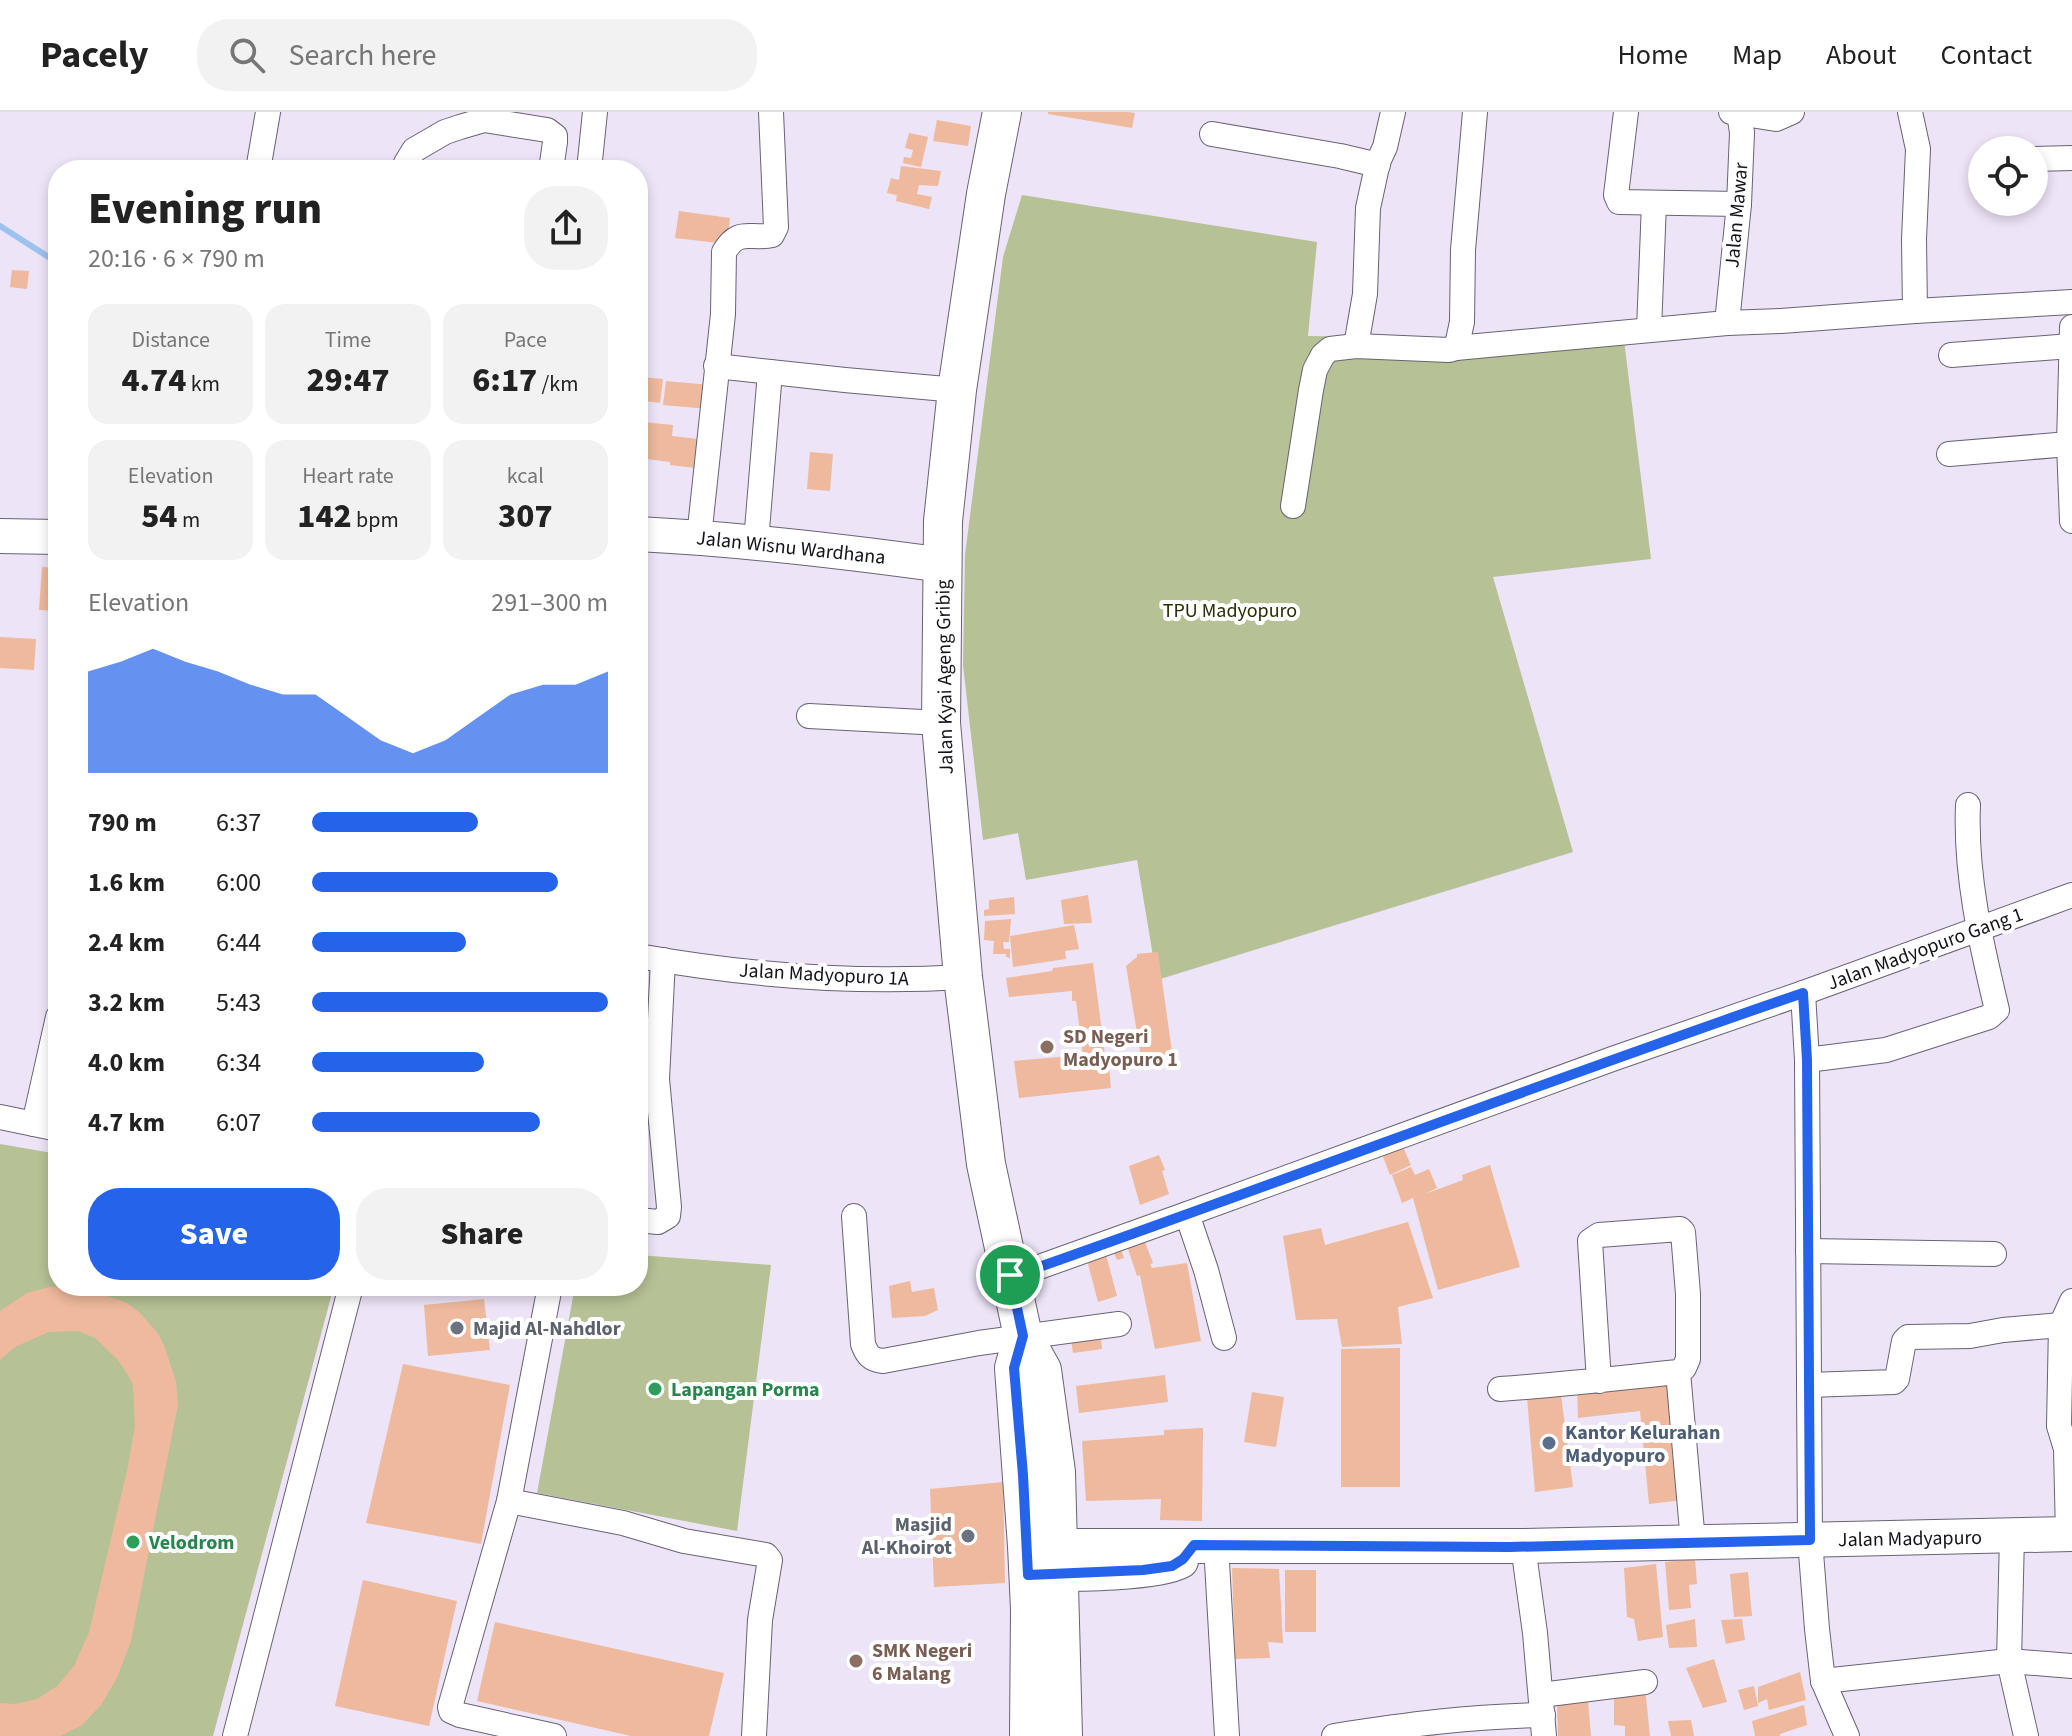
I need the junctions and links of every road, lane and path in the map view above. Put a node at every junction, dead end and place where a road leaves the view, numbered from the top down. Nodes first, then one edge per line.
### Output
1 (268, 112) edge
2 (595, 112) edge
3 (771, 112) edge
4 (1002, 112) edge
5 (1393, 112) edge
6 (1475, 112) edge
7 (1626, 112) edge
8 (1731, 112) edge
9 (1739, 112) edge
10 (1792, 112) edge
11 (1910, 112) edge
12 (484, 116) edge
13 (1212, 134) dead end
14 (2072, 158) edge
15 (2048, 159) edge
16 (260, 160) edge
17 (408, 160) edge
18 (552, 160) edge
19 (590, 160) edge
20 (1378, 165) junction
21 (1654, 203) junction
22 (1739, 204) junction
23 (2072, 302) edge
24 (1915, 311) junction
25 (1726, 320) junction
26 (2072, 327) edge
27 (1649, 330) junction
28 (1356, 346) junction
29 (2071, 346) edge
30 (1456, 348) junction
31 (1951, 355) dead end
32 (716, 366) junction
33 (770, 372) junction
34 (957, 390) junction
35 (2069, 444) junction
36 (1949, 454) dead end
37 (1293, 506) dead end
38 (2072, 521) edge
39 (648, 534) edge
40 (0, 536) edge
41 (48, 537) edge
42 (699, 537) junction
43 (756, 542) junction
44 (943, 565) junction
45 (809, 716) dead end
46 (941, 723) junction
47 (1968, 805) dead end
48 (2072, 895) edge
49 (1978, 929) junction
50 (648, 958) edge
51 (663, 960) junction
52 (963, 977) junction
53 (1803, 993) junction
54 (1807, 1060) junction
55 (0, 1117) edge
56 (46, 1127) edge
57 (1187, 1214) junction
58 (854, 1216) dead end
59 (648, 1221) edge
60 (1808, 1251) junction
61 (1994, 1254) dead end
62 (1010, 1275) junction
63 (348, 1296) edge
64 (548, 1296) edge
65 (2072, 1301) edge
66 (1119, 1324) dead end
67 (2061, 1325) junction
68 (1023, 1336) junction
69 (1224, 1338) dead end
70 (1678, 1372) junction
71 (1599, 1381) junction
72 (1809, 1385) junction
73 (1500, 1389) dead end
74 (509, 1501) junction
75 (2070, 1534) edge
76 (2012, 1536) junction
77 (1810, 1540) junction
78 (1693, 1542) junction
79 (1205, 1545) junction
80 (1523, 1546) junction
81 (1043, 1560) junction
82 (2009, 1661) junction
83 (2072, 1666) edge
84 (1823, 1681) junction
85 (1645, 1682) dead end
86 (1543, 1715) edge
87 (235, 1736) edge
88 (554, 1736) edge
89 (754, 1736) edge
90 (1029, 1736) edge
91 (1063, 1736) edge
92 (1227, 1736) edge
93 (1334, 1736) edge
94 (1847, 1736) edge
95 (2026, 1736) edge

1 - 16 street
2 - 19 street
3 - 32 street
4 - 34 main road, Jalan Kyai Ageng Gribig
5 - 20 street
6 - 30 street
7 - 21 street
8 - 9 street
9 - 10 street
9 - 22 street, Jalan Mawar
11 - 24 street
12 - 17 street
12 - 18 street
13 - 20 street
14 - 15 street
20 - 28 street
21 - 22 street
21 - 27 street
22 - 25 street, Jalan Mawar
23 - 24 street
24 - 25 street
25 - 27 street
26 - 29 street
27 - 30 street
28 - 30 street
28 - 37 street
29 - 31 street
29 - 35 street
32 - 33 street
32 - 42 street
33 - 34 street
33 - 43 street
34 - 44 main road, Jalan Kyai Ageng Gribig
35 - 36 street
35 - 38 street
39 - 42 main road, Jalan Wisnu Wardhana
40 - 41 main road
42 - 43 main road, Jalan Wisnu Wardhana
43 - 44 main road, Jalan Wisnu Wardhana
44 - 46 main road, Jalan Kyai Ageng Gribig
45 - 46 street
46 - 52 main road, Jalan Kyai Ageng Gribig
47 - 49 street
48 - 49 street, Jalan Madyopuro Gang 1
49 - 53 street, Jalan Madyopuro Gang 1
49 - 54 street
50 - 51 street, Jalan Madyopuro 1A
51 - 52 street, Jalan Madyopuro 1A
51 - 59 street
52 - 62 main road, Jalan Kyai Ageng Gribig
53 - 54 street
53 - 57 street, Jalan Madyopuro Gang 1
54 - 60 street
55 - 56 street
57 - 62 street, Jalan Madyopuro Gang 1
57 - 69 street
58 - 68 street
60 - 61 street
60 - 72 street
62 - 68 main road, Jalan Kyai Ageng Gribig
63 - 87 street
64 - 74 street
65 - 67 street
66 - 68 street
67 - 72 street
67 - 75 street
68 - 81 main road, Jalan Kyai Ageng Gribig
70 - 71 street
70 - 71 street
70 - 78 street
71 - 73 street
72 - 77 street
74 - 88 street
74 - 89 street
75 - 76 main road, Jalan Madyapuro
76 - 77 main road, Jalan Madyapuro
76 - 82 street
77 - 78 main road, Jalan Madyapuro
77 - 84 street
78 - 80 main road, Jalan Madyapuro
79 - 80 main road, Jalan Madyapuro
79 - 81 main road, Jalan Madyapuro
79 - 92 street
80 - 86 street
81 - 90 main road, Jalan Kyai Ageng Gribig
81 - 91 main road, Jalan Kyai Ageng Gribig
82 - 83 street
82 - 84 street
82 - 95 street
84 - 94 street
85 - 86 street
86 - 93 street

